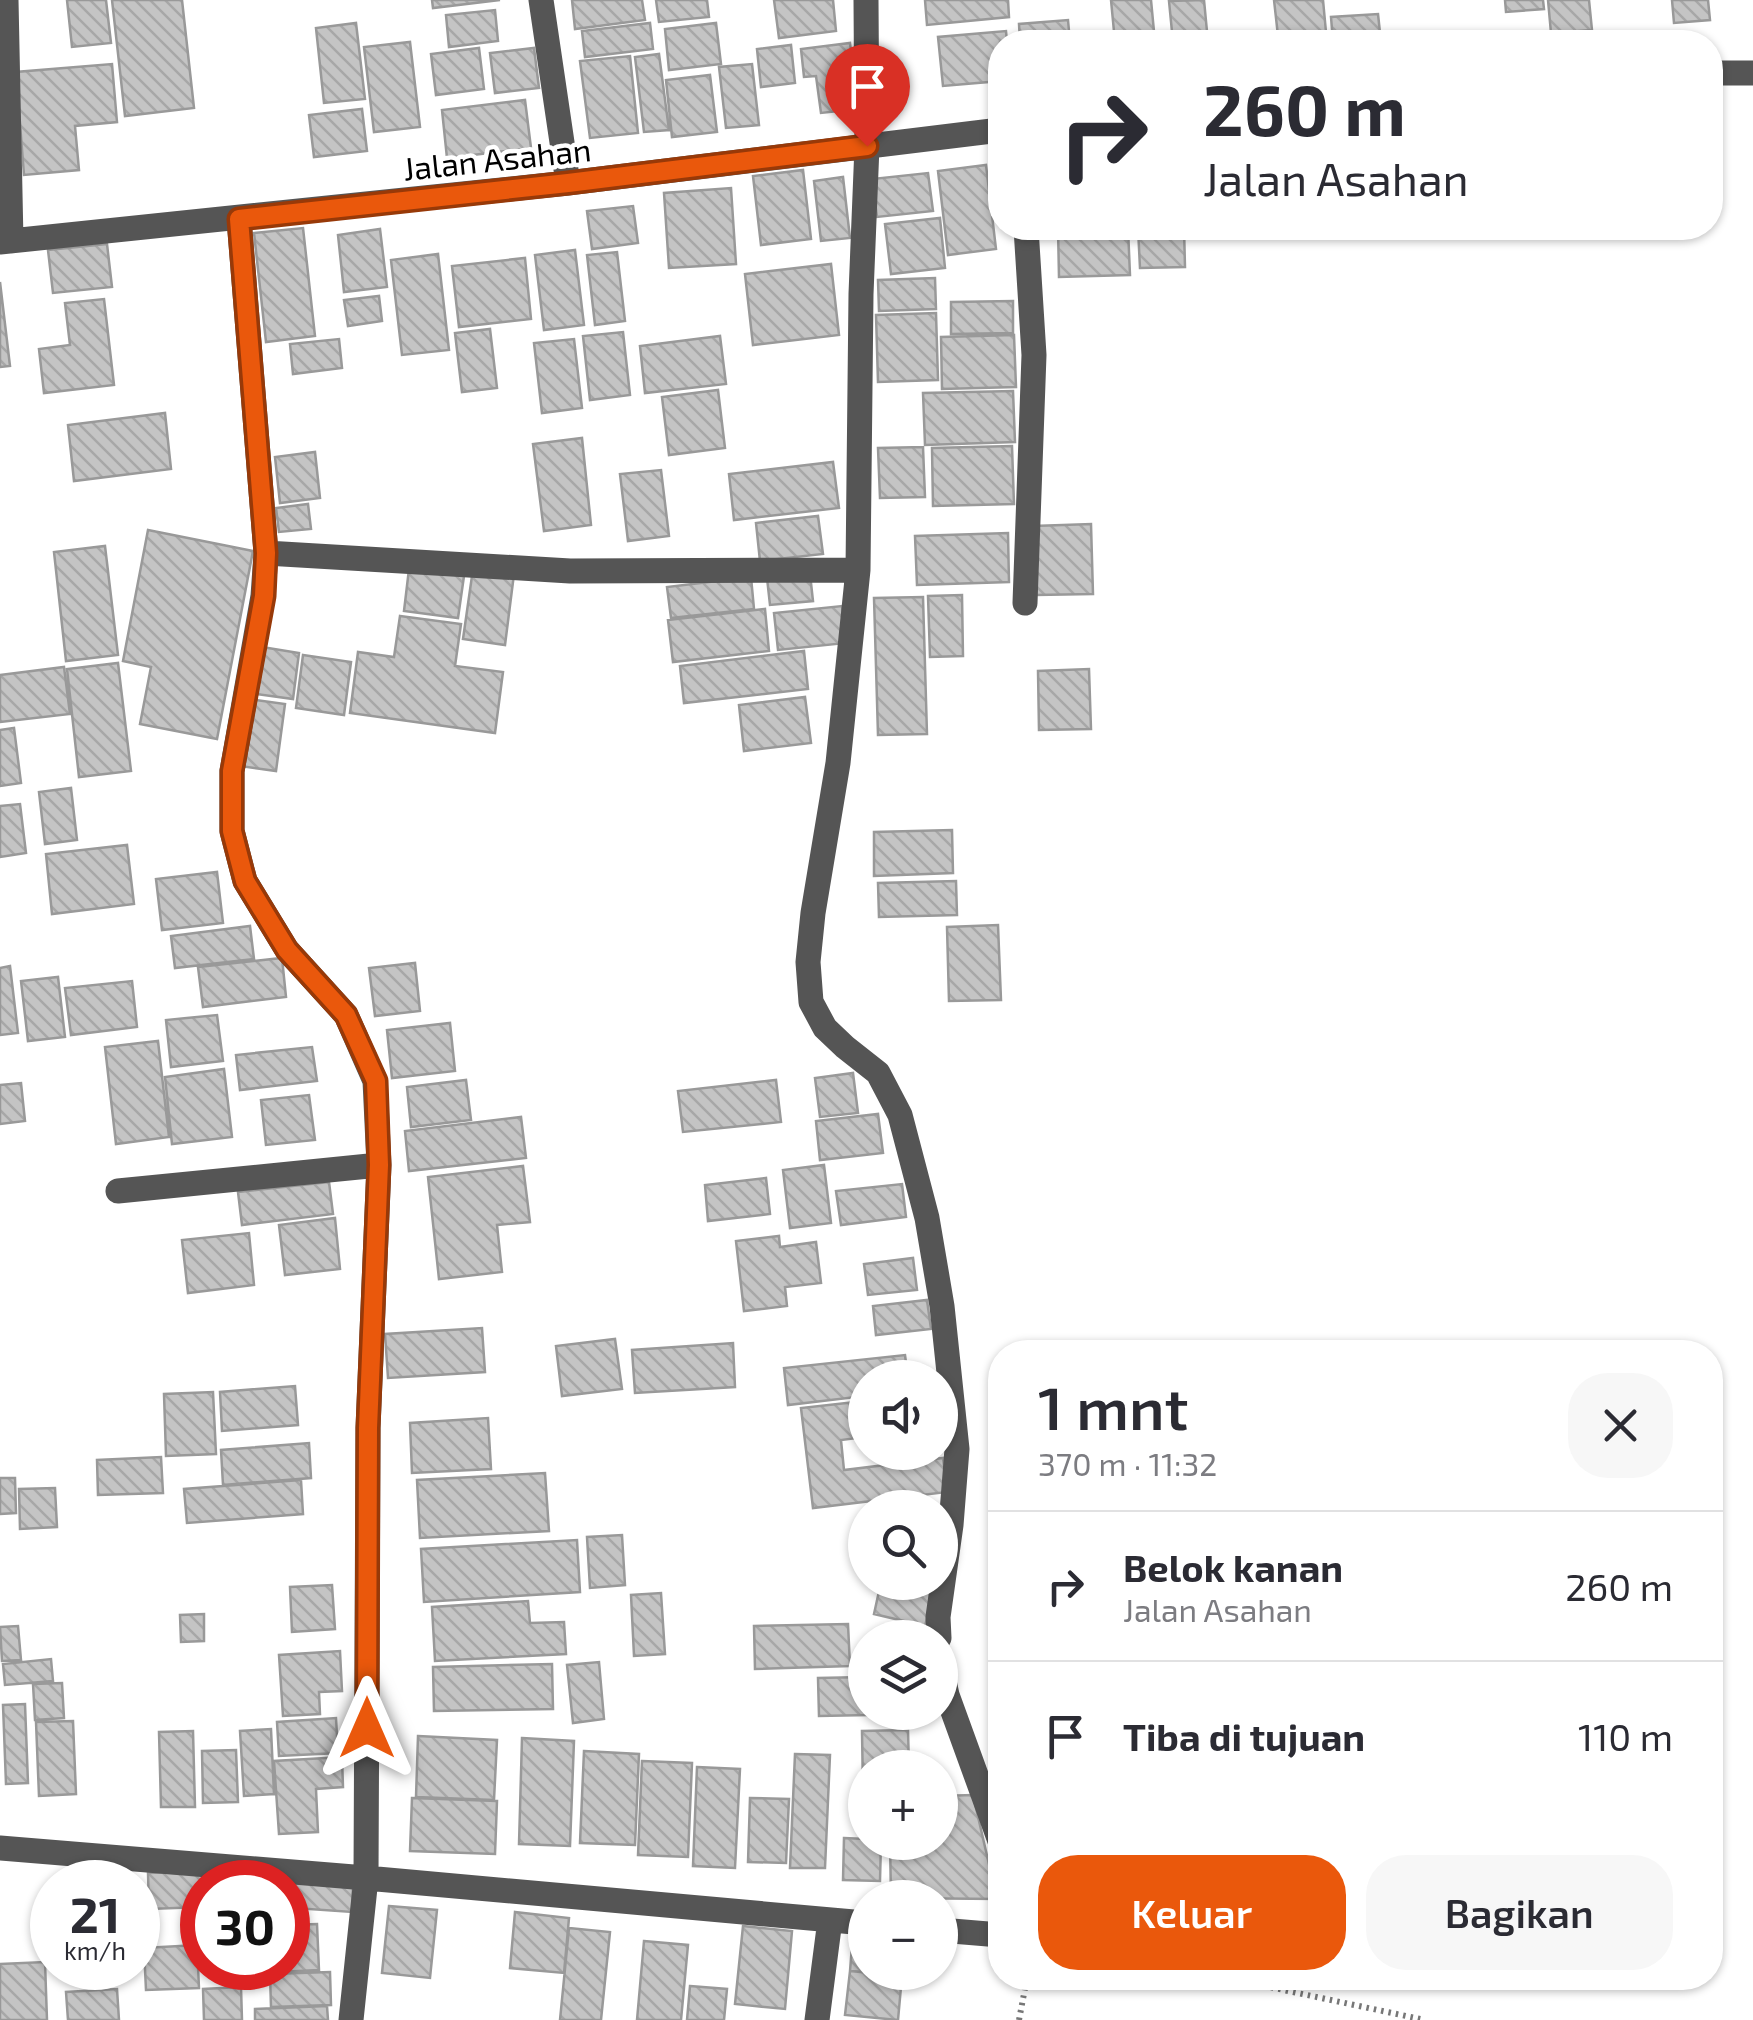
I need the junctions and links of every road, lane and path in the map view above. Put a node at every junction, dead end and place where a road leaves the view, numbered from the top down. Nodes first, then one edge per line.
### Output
1 (6, 0) edge
2 (541, 0) edge
3 (866, 0) edge
4 (1723, 73) edge
5 (1753, 73) edge
6 (988, 131) edge
7 (867, 146) junction
8 (568, 183) junction
9 (239, 219) junction
10 (1027, 240) edge
11 (5, 241) edge
12 (266, 553) junction
13 (858, 570) junction
14 (1025, 604) dead end
15 (379, 1165) junction
16 (118, 1191) dead end
17 (938, 1620) edge
18 (958, 1724) edge
19 (988, 1808) edge
20 (0, 1848) edge
21 (366, 1878) junction
22 (830, 1920) junction
23 (848, 1922) edge
24 (958, 1932) edge
25 (988, 1934) edge
26 (1024, 1990) edge
27 (1284, 1990) edge
28 (351, 2020) edge
29 (816, 2020) edge
30 (1019, 2020) edge
31 (1425, 2020) edge

1 - 11 street
2 - 8 street
3 - 7 street
4 - 5 street
6 - 7 street, Jalan Asahan
7 - 8 street, Jalan Asahan
7 - 13 street
8 - 9 street, Jalan Asahan
9 - 11 street, Jalan Asahan
9 - 12 street
10 - 14 street
12 - 13 street
12 - 15 street
13 - 17 street
15 - 16 street
15 - 21 street
18 - 19 street
20 - 21 street
21 - 22 street
21 - 28 street
22 - 23 street
22 - 29 street
24 - 25 street
26 - 30 path
27 - 31 path

